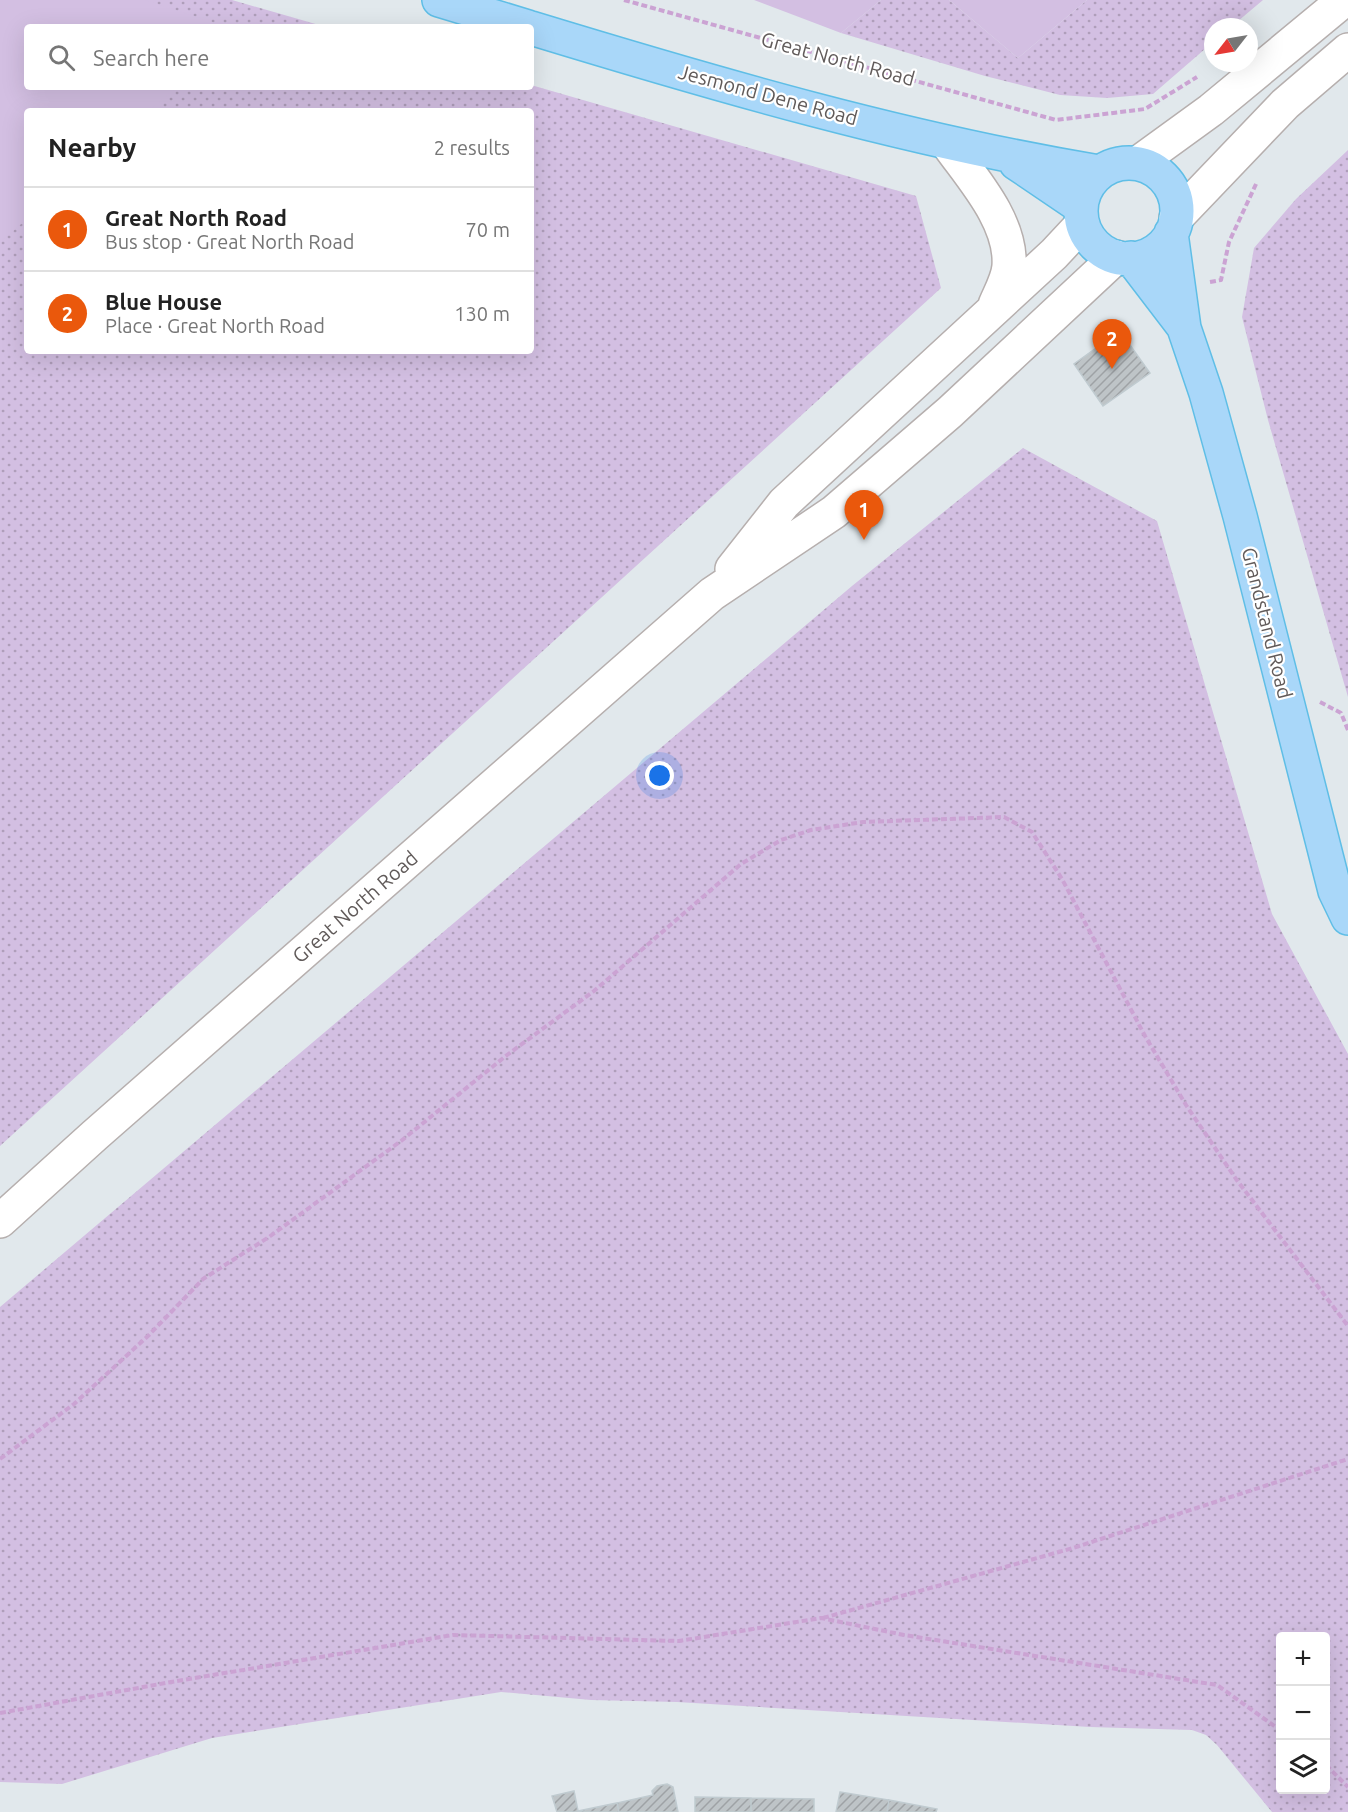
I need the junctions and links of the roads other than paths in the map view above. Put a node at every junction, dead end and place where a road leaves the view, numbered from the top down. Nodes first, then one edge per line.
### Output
1 (439, 0) edge
2 (1344, 0) edge
3 (516, 24) edge
4 (534, 29) edge
5 (1348, 50) edge
6 (947, 143) junction
7 (1007, 157) junction
8 (1138, 163) junction
9 (1099, 172) junction
10 (1081, 215) junction
11 (1173, 226) junction
12 (1124, 258) junction
13 (993, 310) junction
14 (1184, 328) junction
15 (712, 594) junction
16 (1348, 918) edge
17 (0, 1221) edge

1 - 3 main road, Jesmond Dene Road
2 - 8 main road
4 - 6 main road, Jesmond Dene Road
5 - 11 main road
6 - 7 main road, Jesmond Dene Road
6 - 13 main road
7 - 9 main road, Jesmond Dene Road
7 - 10 main road, Jesmond Dene Road
8 - 9 main road
8 - 11 main road
9 - 10 main road
10 - 12 main road
10 - 13 main road, Great North Road
11 - 12 main road
11 - 14 main road, Grandstand Road
12 - 14 main road, Grandstand Road
12 - 15 main road, Great North Road
13 - 15 main road, Great North Road
14 - 16 main road, Grandstand Road
15 - 17 main road, Great North Road

